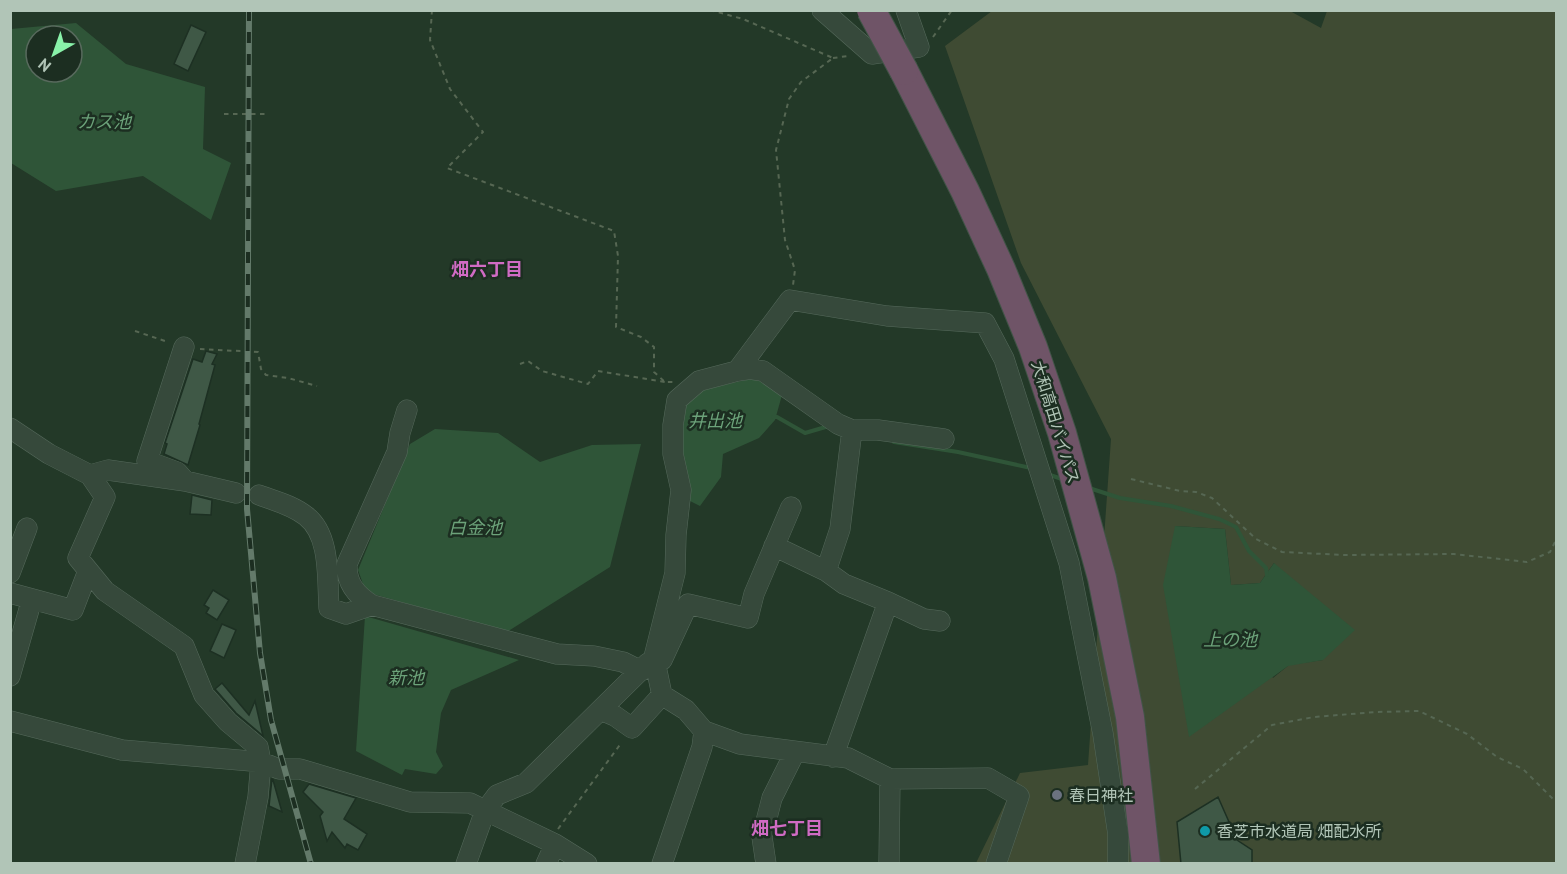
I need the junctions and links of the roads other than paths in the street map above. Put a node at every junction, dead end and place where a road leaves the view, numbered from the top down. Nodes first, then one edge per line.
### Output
1 (822, 10) edge
2 (871, 10) edge
3 (906, 10) edge
4 (184, 347) dead end
5 (1033, 347) junction
6 (1004, 359) junction
7 (737, 371) junction
8 (407, 410) dead end
9 (10, 428) edge
10 (852, 430) junction
11 (944, 439) dead end
12 (90, 475) junction
13 (185, 482) junction
14 (236, 493) dead end
15 (259, 495) dead end
16 (791, 507) dead end
17 (27, 528) dead end
18 (774, 546) junction
19 (826, 571) junction
20 (88, 572) junction
21 (10, 573) edge
22 (10, 593) edge
23 (32, 599) junction
24 (888, 602) junction
25 (372, 605) junction
26 (940, 621) dead end
27 (651, 666) junction
28 (10, 676) edge
29 (662, 695) junction
30 (601, 710) junction
31 (10, 721) edge
32 (704, 731) junction
33 (795, 752) junction
34 (833, 757) junction
35 (261, 762) junction
36 (890, 779) junction
37 (485, 811) junction
38 (1131, 834) junction
39 (552, 842) junction
40 (246, 864) edge
41 (466, 864) edge
42 (546, 864) edge
43 (587, 864) edge
44 (662, 864) edge
45 (766, 864) edge
46 (889, 864) edge
47 (996, 864) edge
48 (1118, 864) edge
49 (1146, 864) edge

1 - 3 street
2 - 5 highway, 大和高田バイパス, bridge
4 - 13 street
5 - 6 street
5 - 38 highway, 大和高田バイパス
6 - 7 street
6 - 38 street
7 - 10 street
7 - 27 street
8 - 25 street
9 - 12 street
10 - 11 street
10 - 19 street
12 - 13 street
12 - 20 street
13 - 14 street
15 - 25 street
16 - 18 street
17 - 21 street
18 - 19 street
18 - 27 street
19 - 24 street
20 - 23 street
20 - 35 street
22 - 23 street
23 - 28 street
24 - 26 street
24 - 34 street
25 - 27 street
27 - 29 street
27 - 30 street
29 - 30 street
29 - 32 street
30 - 37 street
31 - 35 street
32 - 33 street
32 - 44 street
33 - 34 street
33 - 45 street
34 - 36 street
35 - 37 street
35 - 40 street
36 - 46 street
36 - 47 street
37 - 39 street
37 - 41 street
38 - 48 street
38 - 49 highway, 大和高田バイパス
39 - 42 street
39 - 43 street

